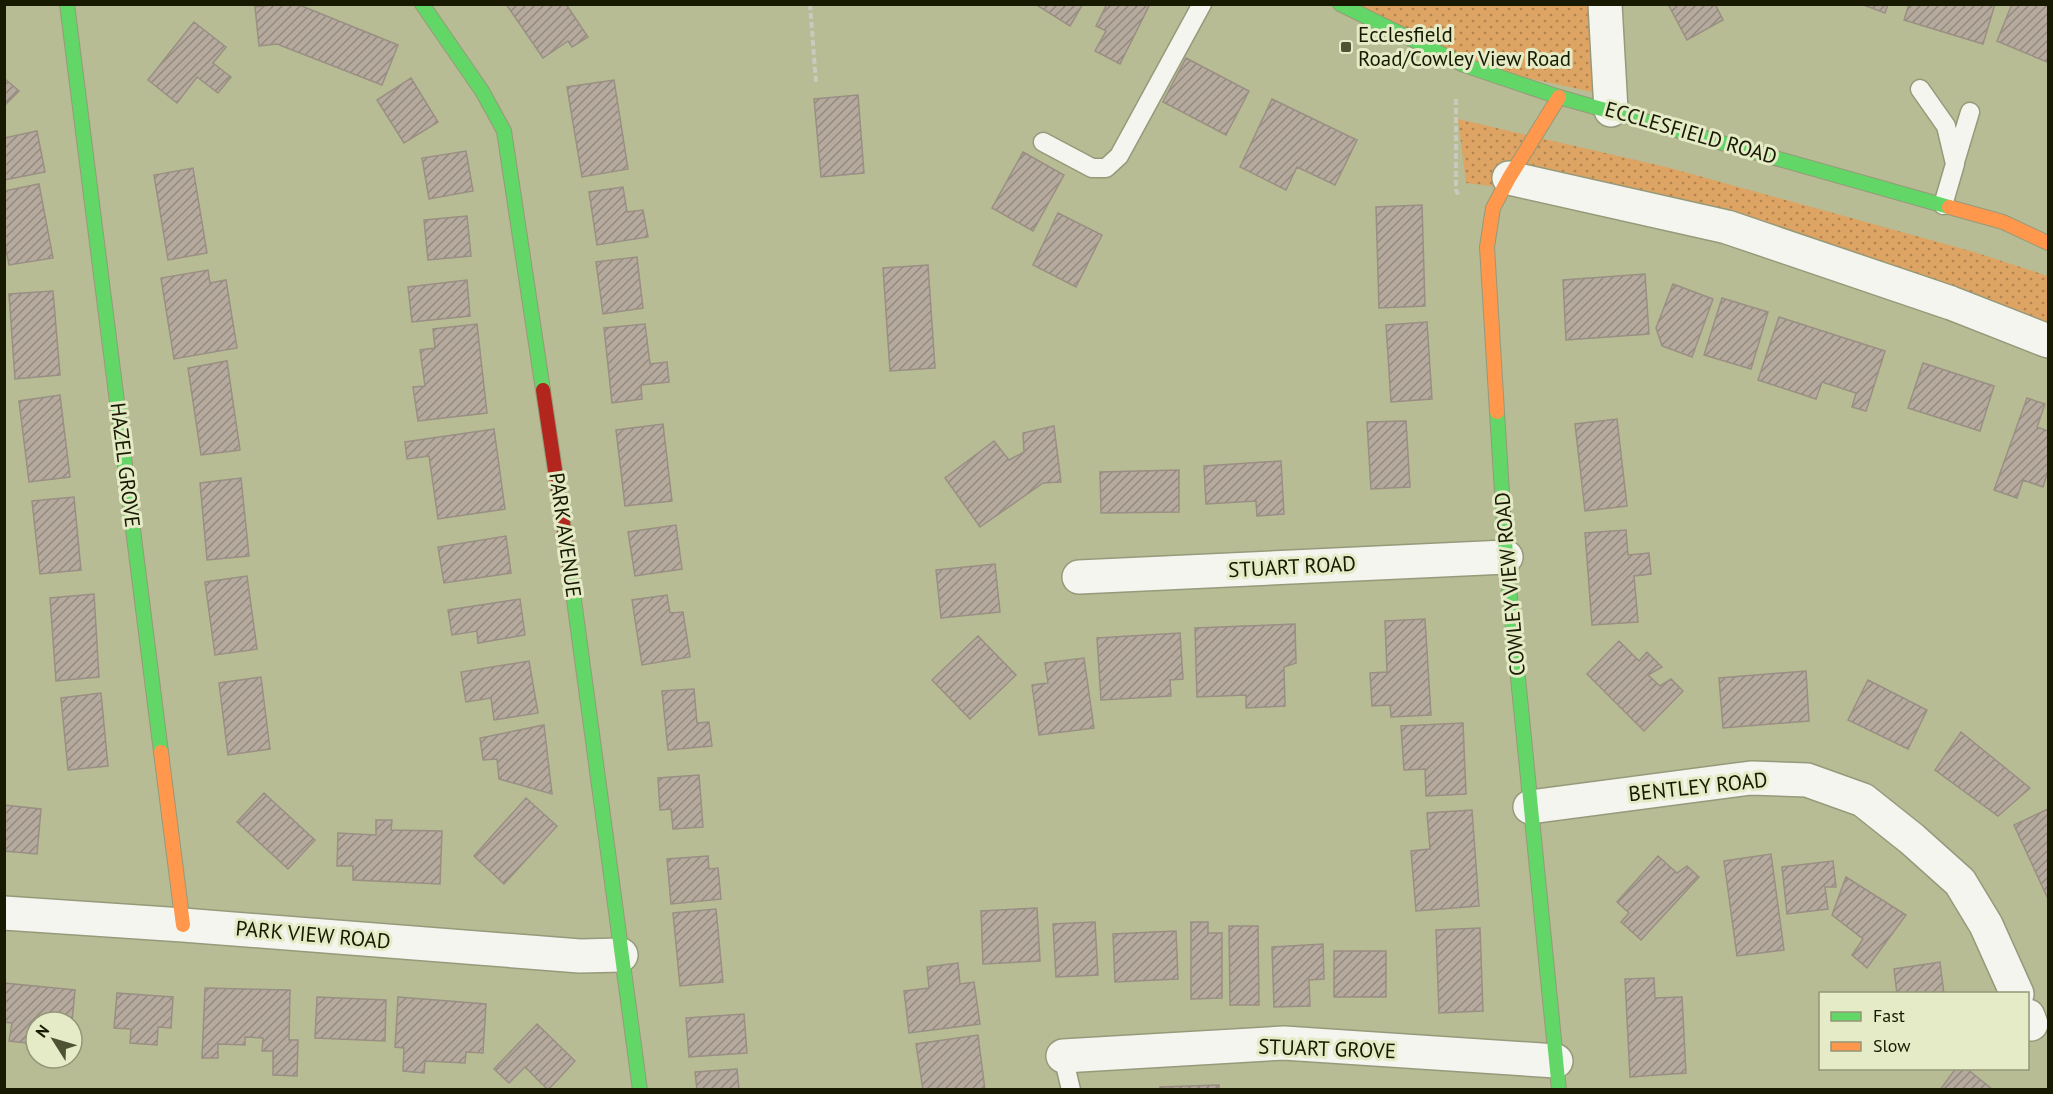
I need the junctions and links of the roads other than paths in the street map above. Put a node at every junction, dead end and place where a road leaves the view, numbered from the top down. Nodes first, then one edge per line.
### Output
1 (68, 4) edge
2 (422, 4) edge
3 (1202, 4) edge
4 (1340, 4) edge
5 (1605, 4) edge
6 (1920, 89) dead end
7 (1559, 97) junction
8 (1611, 110) junction
9 (1970, 112) dead end
10 (1043, 142) dead end
11 (1955, 164) junction
12 (1509, 178) junction
13 (1943, 205) junction
14 (2049, 243) edge
15 (2049, 341) edge
16 (1506, 557) junction
17 (1079, 577) dead end
18 (1530, 807) junction
19 (4, 913) edge
20 (183, 925) junction
21 (621, 955) junction
22 (2017, 992) edge
23 (1063, 1056) joint
24 (1557, 1075) edge
25 (640, 1089) edge
26 (1071, 1089) edge

1 - 20 street, HAZEL GROVE
2 - 21 street, PARK AVENUE
3 - 10 lane
4 - 7 street, ECCLESFIELD ROAD
5 - 8 street
6 - 11 lane
7 - 8 street, ECCLESFIELD ROAD
7 - 12 street, COWLEY VIEW ROAD
8 - 13 street, ECCLESFIELD ROAD
9 - 11 lane
11 - 13 lane
12 - 15 street
12 - 16 street, COWLEY VIEW ROAD
13 - 14 street, ECCLESFIELD ROAD
16 - 17 street, STUART ROAD
16 - 18 street, COWLEY VIEW ROAD
18 - 22 street, BENTLEY ROAD
18 - 24 street, COWLEY VIEW ROAD
19 - 20 street, PARK VIEW ROAD
20 - 21 street, PARK VIEW ROAD
21 - 25 street, PARK AVENUE
23 - 24 street, STUART GROVE
23 - 26 lane

